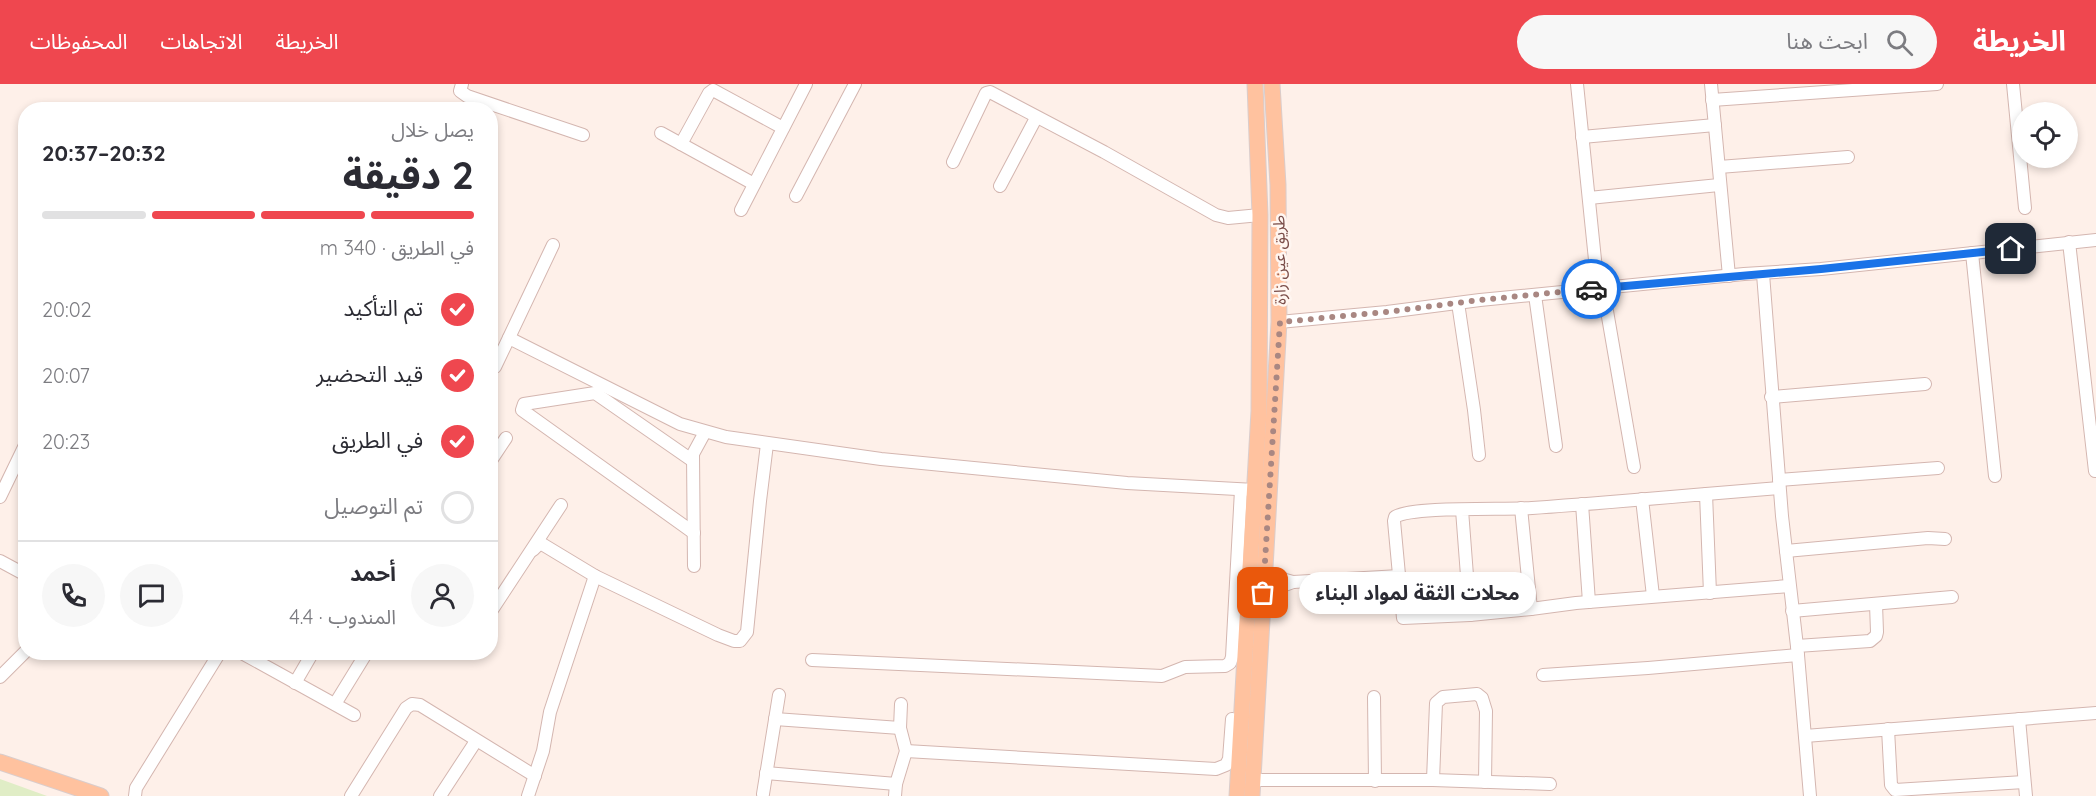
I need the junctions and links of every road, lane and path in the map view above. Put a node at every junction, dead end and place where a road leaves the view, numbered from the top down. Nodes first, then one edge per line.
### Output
1 (462, 84) edge
2 (806, 84) edge
3 (855, 84) edge
4 (1255, 84) edge
5 (1272, 84) edge
6 (1577, 84) edge
7 (1711, 84) edge
8 (1937, 84) edge
9 (2013, 84) edge
10 (1712, 100) junction
11 (485, 102) edge
12 (498, 106) edge
13 (1036, 117) junction
14 (1715, 125) junction
15 (783, 128) junction
16 (661, 133) dead end
17 (584, 135) dead end
18 (1582, 137) junction
19 (681, 144) junction
20 (1848, 157) dead end
21 (953, 162) dead end
22 (1719, 167) junction
23 (754, 184) junction
24 (1719, 185) junction
25 (1000, 186) dead end
26 (796, 196) dead end
27 (1589, 198) junction
28 (2025, 208) dead end
29 (741, 210) dead end
30 (1260, 215) junction
31 (2096, 240) edge
32 (2069, 242) junction
33 (553, 245) dead end
34 (1972, 253) junction
35 (1763, 274) junction
36 (1729, 276) junction
37 (1600, 288) junction
38 (1535, 295) junction
39 (1458, 303) junction
40 (1280, 322) junction
41 (509, 338) junction
42 (498, 361) edge
43 (1925, 384) dead end
44 (1771, 397) junction
45 (705, 432) junction
46 (506, 438) dead end
47 (767, 444) junction
48 (1556, 446) dead end
49 (498, 450) edge
50 (1479, 455) dead end
51 (18, 460) edge
52 (693, 461) junction
53 (1634, 467) dead end
54 (1938, 468) dead end
55 (2094, 471) dead end
56 (1995, 476) dead end
57 (1779, 484) junction
58 (1248, 490) junction
59 (1706, 494) junction
60 (0, 497) edge
61 (1642, 499) junction
62 (1582, 504) junction
63 (561, 505) dead end
64 (1521, 508) junction
65 (1462, 510) junction
66 (694, 533) junction
67 (1945, 539) dead end
68 (533, 550) junction
69 (1786, 550) junction
70 (0, 561) edge
71 (694, 566) dead end
72 (18, 571) edge
73 (1264, 574) junction
74 (595, 576) junction
75 (1400, 576) junction
76 (1293, 582) junction
77 (1789, 586) junction
78 (1263, 593) junction
79 (1710, 593) junction
80 (1653, 597) junction
81 (1952, 597) dead end
82 (498, 601) edge
83 (1589, 602) junction
84 (1876, 604) junction
85 (1531, 609) junction
86 (1792, 610) junction
87 (1470, 615) junction
88 (1797, 651) junction
89 (18, 659) edge
90 (215, 660) edge
91 (254, 660) edge
92 (308, 660) edge
93 (362, 660) edge
94 (812, 660) dead end
95 (1543, 675) dead end
96 (0, 676) edge
97 (295, 683) junction
98 (779, 695) dead end
99 (1374, 697) dead end
100 (335, 704) junction
101 (901, 704) dead end
102 (2096, 713) edge
103 (354, 715) dead end
104 (775, 719) junction
105 (1232, 719) dead end
106 (2019, 719) junction
107 (900, 728) junction
108 (1888, 729) junction
109 (1805, 736) junction
110 (476, 741) junction
111 (906, 751) junction
112 (0, 762) edge
113 (766, 773) junction
114 (535, 776) junction
115 (1433, 780) junction
116 (1375, 781) junction
117 (1485, 782) junction
118 (2024, 782) junction
119 (1550, 784) dead end
120 (1252, 788) edge
121 (896, 790) edge
122 (763, 794) dead end
123 (101, 796) edge
124 (135, 796) edge
125 (351, 796) edge
126 (440, 796) edge
127 (528, 796) edge
128 (1237, 796) edge
129 (1809, 796) edge
130 (2026, 796) edge

1 - 11 street
2 - 15 street
3 - 26 street
4 - 30 main road, طريق عين زارة
5 - 40 main road, طريق عين زارة
6 - 18 street
7 - 10 street
8 - 10 street
9 - 28 street
10 - 14 street
12 - 17 street
13 - 21 street
13 - 25 street
13 - 30 street
14 - 18 street
14 - 22 street
15 - 19 street
15 - 23 street
16 - 19 street
18 - 27 street
19 - 23 street
20 - 22 street
22 - 24 street
23 - 29 street
24 - 27 street
24 - 36 street
27 - 37 street
30 - 58 main road, طريق عين زارة
31 - 32 street
32 - 34 street
32 - 55 street
33 - 41 street
34 - 35 street
34 - 56 street
35 - 36 street
35 - 44 street
36 - 37 street
37 - 38 street
37 - 53 street
38 - 39 street
38 - 48 street
39 - 40 street
39 - 50 street
40 - 73 main road, طريق عين زارة
41 - 42 street
41 - 45 street
43 - 44 street
44 - 57 street
45 - 47 street
45 - 52 street
46 - 49 street
47 - 58 street
47 - 74 street
51 - 60 street
52 - 66 street
52 - 66 street
54 - 57 street
57 - 59 street
57 - 69 street
58 - 94 street
58 - 128 main road, طريق عين زارة
59 - 61 street
59 - 79 street
61 - 62 street
61 - 80 street
62 - 64 street
62 - 83 street
63 - 68 street
64 - 65 street
64 - 85 street
65 - 75 street
65 - 87 street
66 - 71 street
67 - 69 street
68 - 74 street
68 - 82 street
69 - 77 street
70 - 72 street
73 - 76 street
73 - 78 main road, طريق عين زارة
74 - 114 street
75 - 76 street
75 - 87 street
76 - 78 street
77 - 79 street
77 - 86 street
78 - 120 main road, طريق عين زارة
79 - 80 street
80 - 83 street
81 - 84 street
83 - 85 street
84 - 86 street
84 - 88 street
85 - 87 street
86 - 88 street
88 - 95 street
88 - 109 street
89 - 96 street
90 - 124 street
91 - 97 street
92 - 97 street
93 - 100 street
97 - 100 street
98 - 104 street
99 - 116 street
100 - 103 street
101 - 107 street
102 - 106 street
104 - 107 street
104 - 113 street
105 - 111 street
106 - 108 street
106 - 118 street
107 - 111 street
108 - 109 street
108 - 118 street
109 - 129 street
110 - 114 street
110 - 125 street
110 - 126 street
111 - 121 street
112 - 123 main road
113 - 121 street
113 - 122 street
114 - 127 street
115 - 116 street
115 - 117 street
115 - 117 street
116 - 120 street
117 - 119 street
118 - 130 street

